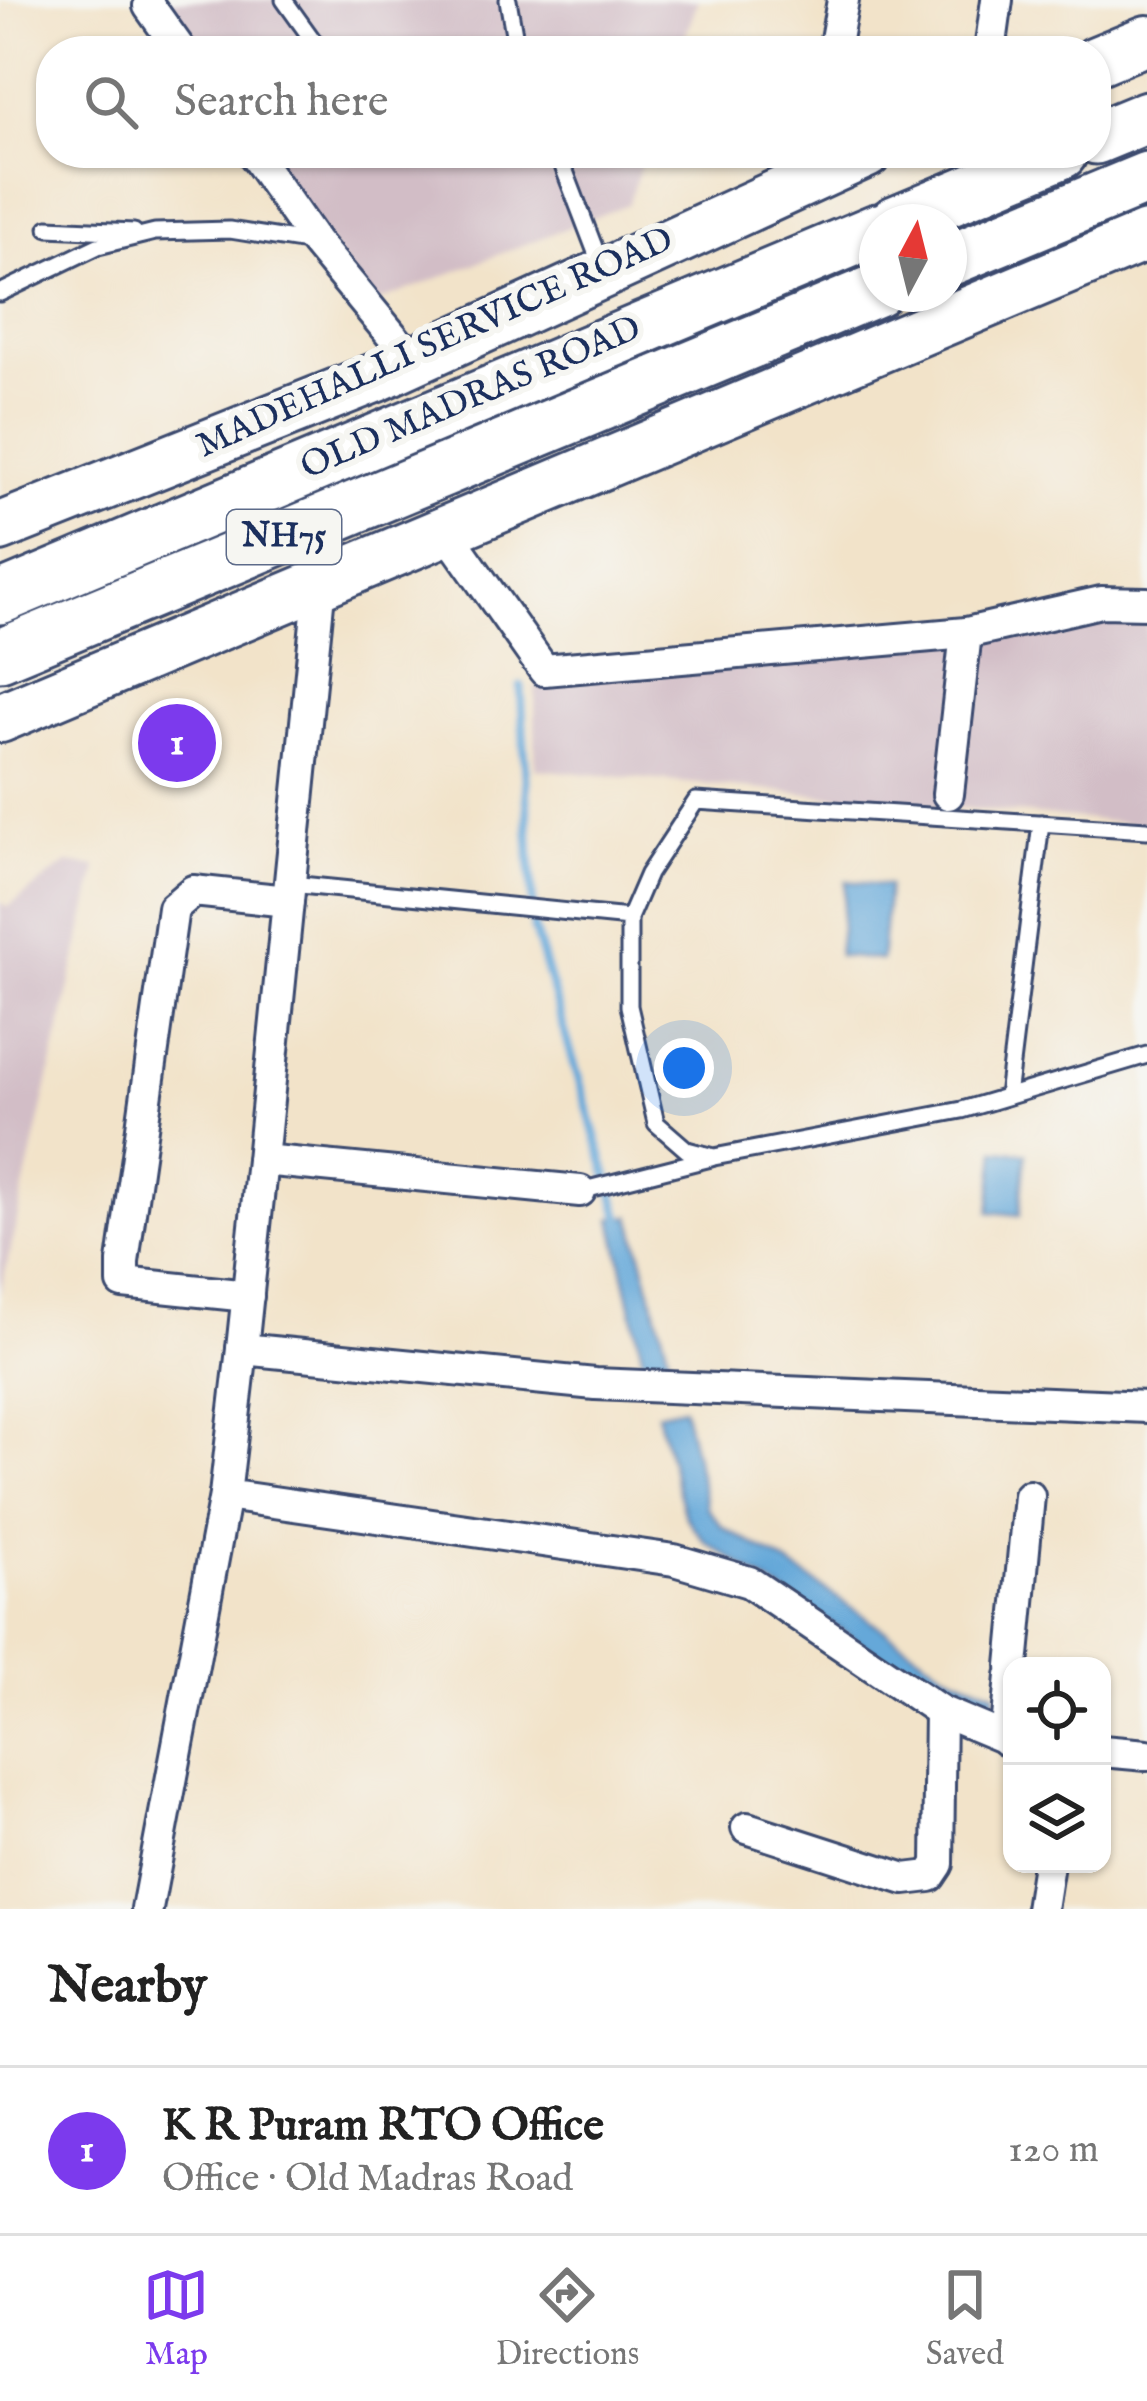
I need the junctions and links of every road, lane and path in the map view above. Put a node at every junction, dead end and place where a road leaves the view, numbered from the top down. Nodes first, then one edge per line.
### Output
1 (284, 0) edge
2 (508, 0) edge
3 (842, 0) edge
4 (998, 0) edge
5 (149, 6) dead end
6 (170, 36) edge
7 (310, 36) edge
8 (514, 36) edge
9 (836, 36) edge
10 (992, 36) edge
11 (1147, 39) edge
12 (1111, 55) edge
13 (1147, 117) edge
14 (1111, 133) edge
15 (263, 168) edge
16 (564, 168) edge
17 (806, 168) edge
18 (1025, 168) edge
19 (1147, 178) edge
20 (938, 204) edge
21 (49, 228) dead end
22 (149, 233) junction
23 (1147, 236) edge
24 (859, 237) edge
25 (315, 242) junction
26 (967, 253) edge
27 (603, 271) junction
28 (0, 293) edge
29 (859, 297) edge
30 (412, 360) junction
31 (0, 527) edge
32 (446, 531) junction
33 (320, 583) junction
34 (0, 598) edge
35 (1147, 603) edge
36 (967, 633) junction
37 (0, 655) edge
38 (0, 718) edge
39 (948, 794) dead end
40 (1041, 823) junction
41 (1147, 830) edge
42 (290, 892) junction
43 (629, 918) junction
44 (1147, 1055) edge
45 (1007, 1096) junction
46 (714, 1157) junction
47 (262, 1160) junction
48 (580, 1191) joint
49 (248, 1296) junction
50 (242, 1349) junction
51 (1147, 1407) edge
52 (225, 1495) junction
53 (1029, 1496) dead end
54 (1014, 1657) edge
55 (940, 1711) junction
56 (1003, 1737) edge
57 (1111, 1752) edge
58 (1147, 1755) edge
59 (746, 1828) dead end
60 (1047, 1873) edge
61 (147, 1909) edge
62 (1041, 1909) edge

1 - 7 lane
2 - 8 lane
3 - 9 street
4 - 10 street
5 - 6 street
11 - 12 main road
13 - 14 highway
15 - 25 street
16 - 27 lane
17 - 27 main road, MADEHALLI SERVICE ROAD
18 - 20 highway
19 - 26 highway
21 - 22 lane
22 - 25 lane
22 - 28 lane
23 - 32 main road
24 - 34 highway, OLD MADRAS ROAD / NH75
25 - 30 street
27 - 30 main road, MADEHALLI SERVICE ROAD
29 - 37 highway, OLD MADRAS ROAD / NH75
30 - 31 main road, MADEHALLI SERVICE ROAD
32 - 33 main road
32 - 36 street
33 - 38 main road
33 - 42 street
35 - 36 street
36 - 39 street
40 - 41 lane
40 - 43 lane
40 - 45 lane
42 - 43 lane
42 - 47 street
42 - 49 street
43 - 46 lane
44 - 45 lane
45 - 46 lane
46 - 48 lane
47 - 48 street
47 - 49 street
49 - 50 street
50 - 51 street
50 - 52 street
52 - 55 street
52 - 61 street
53 - 54 street
55 - 56 street
55 - 59 street
57 - 58 street
60 - 62 street

